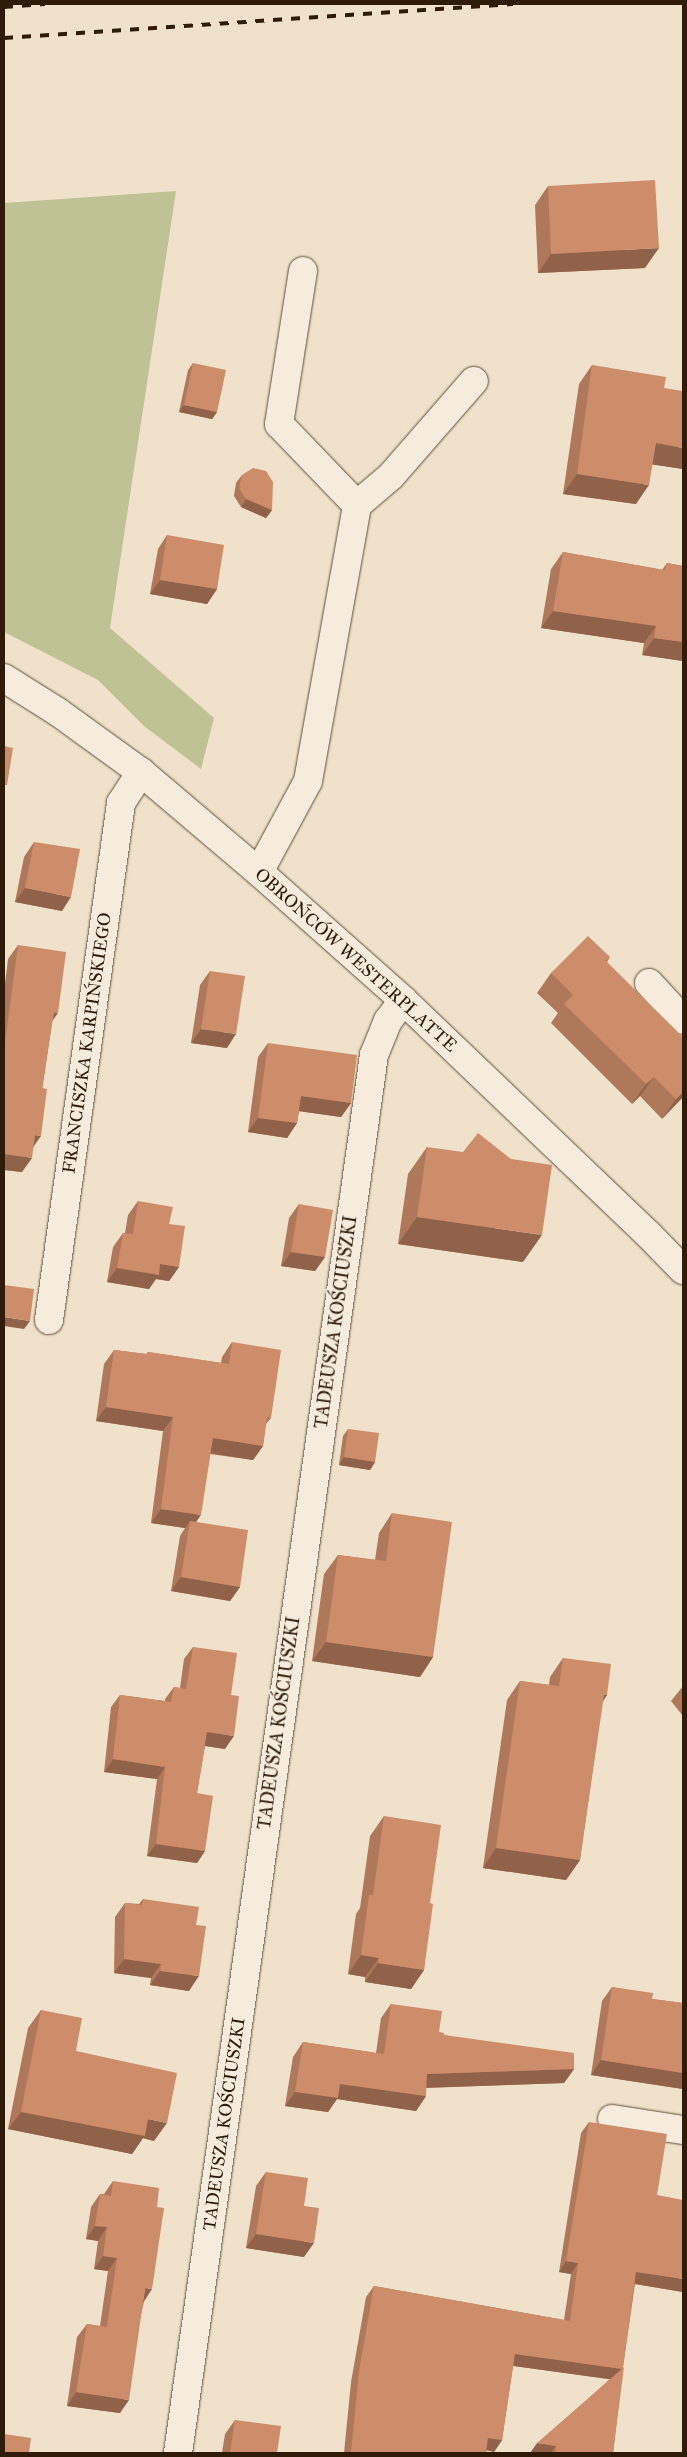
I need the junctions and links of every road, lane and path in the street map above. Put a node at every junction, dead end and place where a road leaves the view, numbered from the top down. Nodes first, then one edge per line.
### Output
1 (303, 271) dead end
2 (474, 381) dead end
3 (357, 505) junction
4 (4, 678) edge
5 (141, 772) junction
6 (259, 872) junction
7 (649, 984) dead end
8 (403, 1000) junction
9 (683, 1020) edge
10 (683, 1270) edge
11 (49, 1320) dead end
12 (612, 2119) dead end
13 (683, 2130) edge
14 (178, 2453) edge

1 - 3 street
2 - 3 street
3 - 6 street
4 - 5 street, OBROŃCÓW WESTERPLATTE
5 - 6 street, OBROŃCÓW WESTERPLATTE
5 - 11 street, FRANCISZKA KARPIŃSKIEGO
6 - 8 street, OBROŃCÓW WESTERPLATTE
7 - 9 street
8 - 10 street, OBROŃCÓW WESTERPLATTE
8 - 14 street, TADEUSZA KOŚCIUSZKI
12 - 13 street

